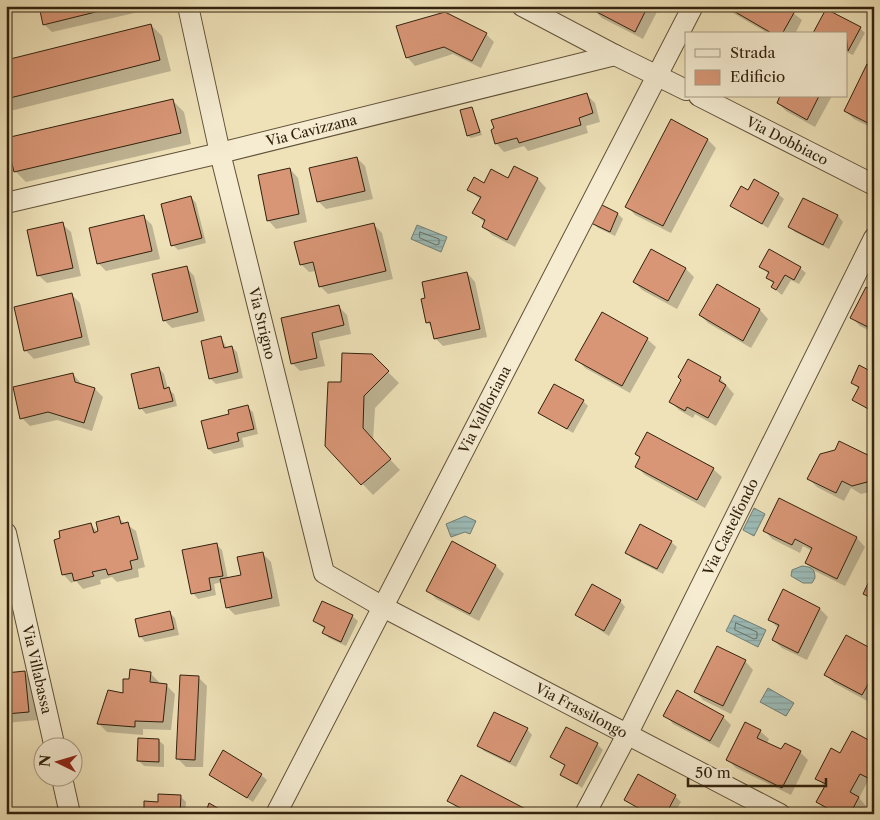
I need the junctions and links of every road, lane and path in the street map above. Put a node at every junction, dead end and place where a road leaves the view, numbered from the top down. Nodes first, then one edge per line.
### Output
1 (188, 6) edge
2 (522, 6) edge
3 (694, 6) edge
4 (615, 55) junction
5 (658, 75) junction
6 (685, 89) edge
7 (703, 98) edge
8 (220, 154) junction
9 (874, 185) edge
10 (6, 203) edge
11 (874, 238) edge
12 (6, 533) edge
13 (383, 607) junction
14 (628, 733) junction
15 (53, 738) edge
16 (64, 788) edge
17 (70, 814) edge
18 (276, 814) edge
19 (585, 814) edge
20 (780, 814) edge

1 - 8 street, Via Strigno
2 - 4 street
3 - 5 street, Via Valfloriana
4 - 5 street
4 - 8 street, Via Cavizzana
5 - 6 street
5 - 13 street, Via Valfloriana
7 - 9 street, Via Dobbiaco
8 - 10 street, Via Cavizzana
8 - 13 street, Via Strigno
11 - 14 street, Via Castelfondo
12 - 15 street, Via Villabassa
13 - 14 street, Via Frassilongo
13 - 18 street, Via Valfloriana
14 - 19 street, Via Castelfondo
14 - 20 street, Via Frassilongo
16 - 17 street

